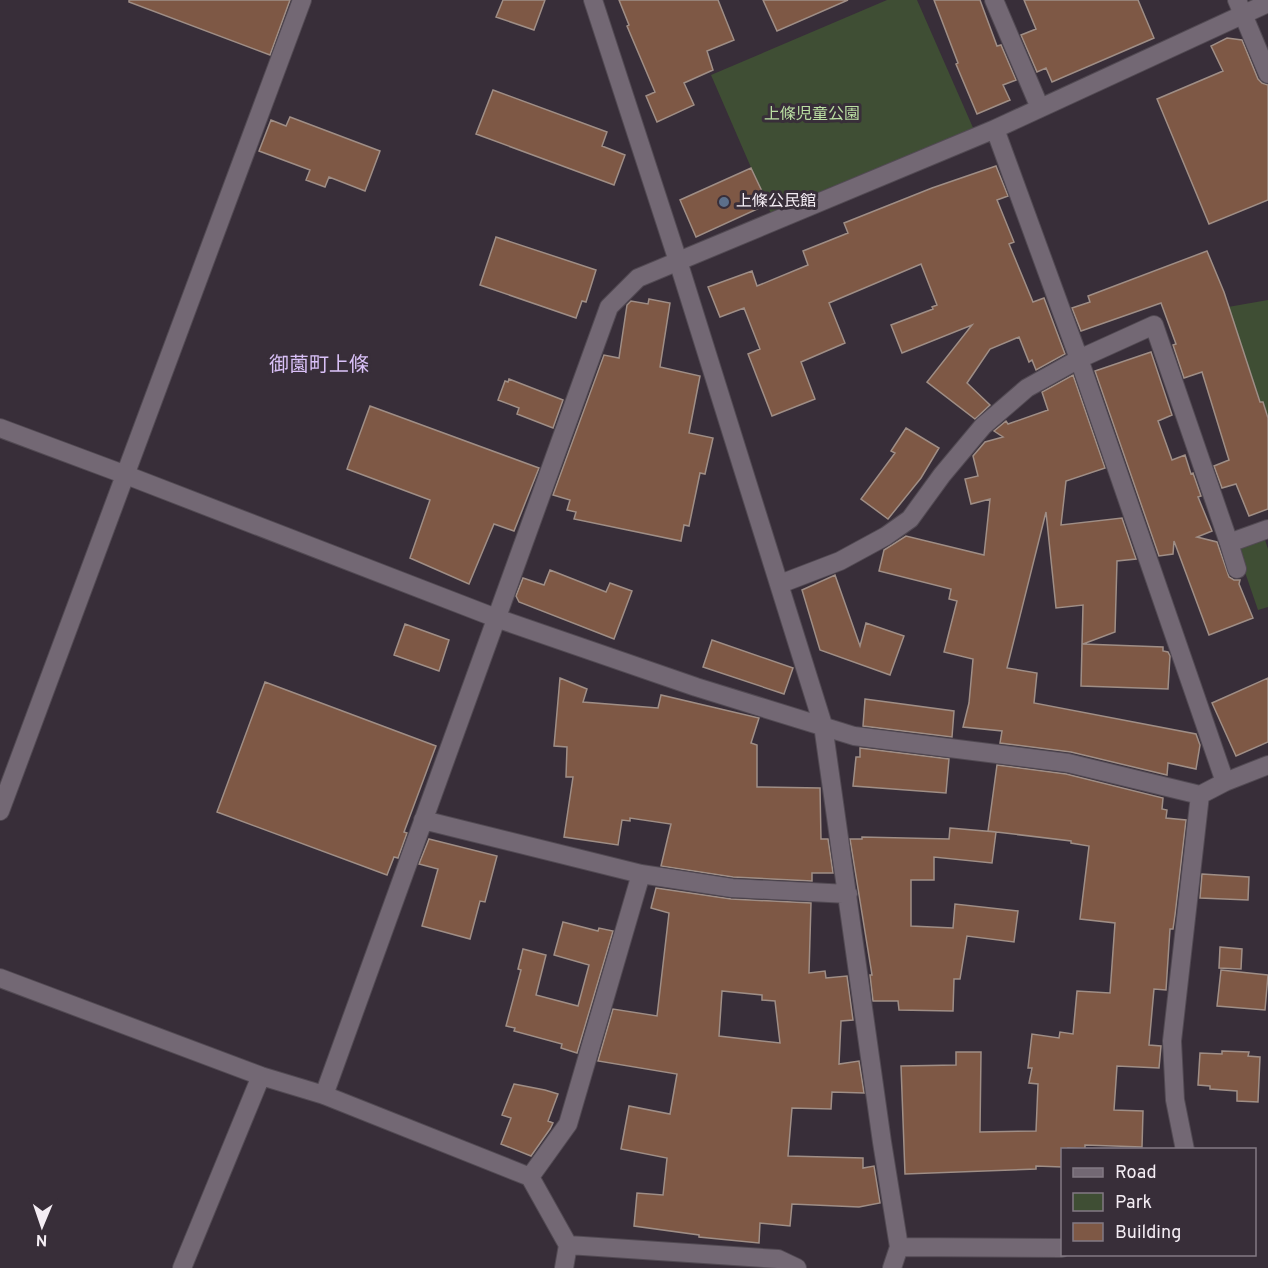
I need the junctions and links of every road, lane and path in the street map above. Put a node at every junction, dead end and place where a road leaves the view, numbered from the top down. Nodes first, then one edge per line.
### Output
1 (302, 0) edge
2 (593, 0) edge
3 (994, 0) edge
4 (1268, 3) edge
5 (1240, 7) edge
6 (1268, 74) edge
7 (1040, 108) junction
8 (994, 129) junction
9 (678, 261) junction
10 (1079, 359) junction
11 (0, 428) edge
12 (126, 475) junction
13 (1268, 529) edge
14 (1229, 543) junction
15 (1237, 569) dead end
16 (780, 584) junction
17 (496, 618) junction
18 (823, 725) junction
19 (1268, 765) edge
20 (1225, 782) junction
21 (1200, 795) junction
22 (0, 812) edge
23 (423, 820) junction
24 (641, 874) junction
25 (848, 894) junction
26 (0, 978) edge
27 (261, 1076) junction
28 (324, 1095) junction
29 (1185, 1148) edge
30 (530, 1177) junction
31 (568, 1245) junction
32 (899, 1247) junction
33 (1061, 1248) edge
34 (182, 1268) edge
35 (564, 1268) edge
36 (797, 1268) edge
37 (891, 1268) edge

1 - 12 street
2 - 9 street
3 - 7 street
4 - 5 street
5 - 6 street
5 - 7 street
7 - 8 street
8 - 9 street
8 - 10 street
9 - 16 street
9 - 17 street
10 - 14 street
10 - 16 street
10 - 20 street
11 - 12 street
12 - 17 street
12 - 22 street
13 - 14 street
14 - 15 street
16 - 18 street
17 - 18 street
17 - 23 street
18 - 21 street
18 - 25 street
19 - 20 street
20 - 21 street
21 - 29 street
23 - 24 street
23 - 28 street
24 - 25 street
24 - 30 street
25 - 32 street
26 - 27 street
27 - 28 street
27 - 34 street
28 - 30 street
30 - 31 street
31 - 35 street
31 - 36 street
32 - 33 street
32 - 37 street

